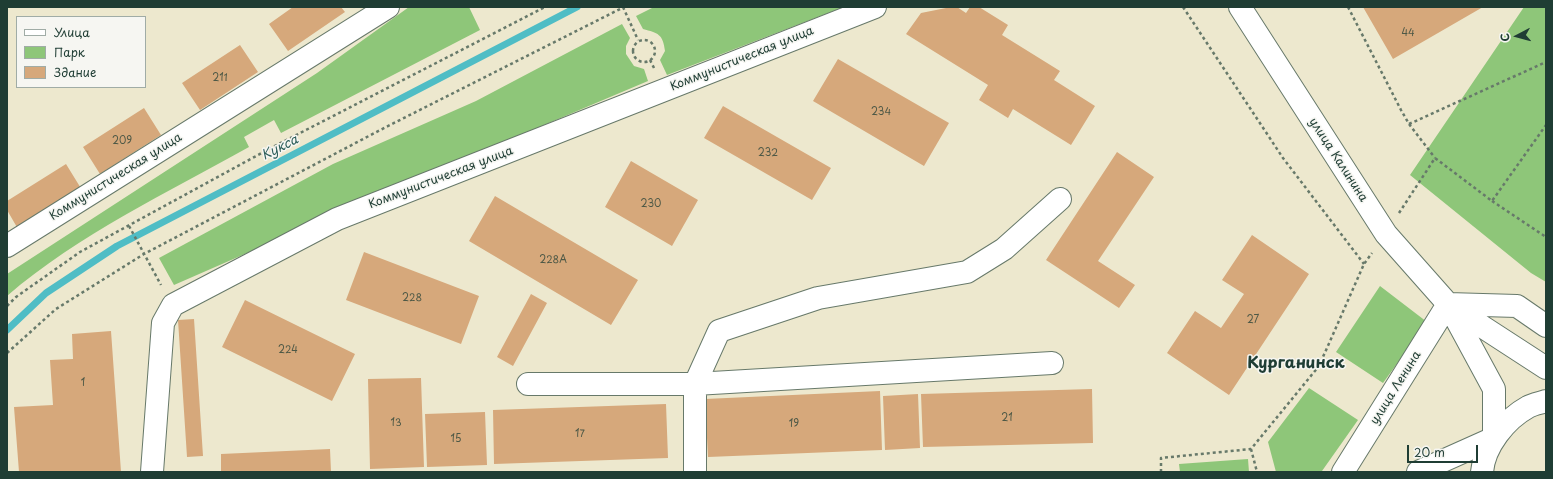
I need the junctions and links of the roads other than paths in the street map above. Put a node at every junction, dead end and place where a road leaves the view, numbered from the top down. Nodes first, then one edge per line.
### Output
1 (388, 7) edge
2 (875, 7) edge
3 (1240, 7) edge
4 (1060, 199) dead end
5 (7, 246) edge
6 (1448, 304) junction
7 (1546, 326) edge
8 (1052, 364) dead end
9 (1546, 368) edge
10 (528, 384) dead end
11 (695, 384) junction
12 (1546, 401) edge
13 (1494, 438) junction
14 (152, 472) edge
15 (695, 472) edge
16 (1343, 472) edge
17 (1418, 472) edge
18 (1482, 472) edge

1 - 5 street, Коммунистическая улица
2 - 14 street, Коммунистическая улица
3 - 6 street, улица Калинина
4 - 11 street
6 - 7 street
6 - 9 street, улица Калинина
6 - 13 street, улица Калинина
6 - 16 street, улица Ленина
8 - 11 street
10 - 11 street
11 - 15 street
12 - 13 street
13 - 17 street
13 - 18 street

